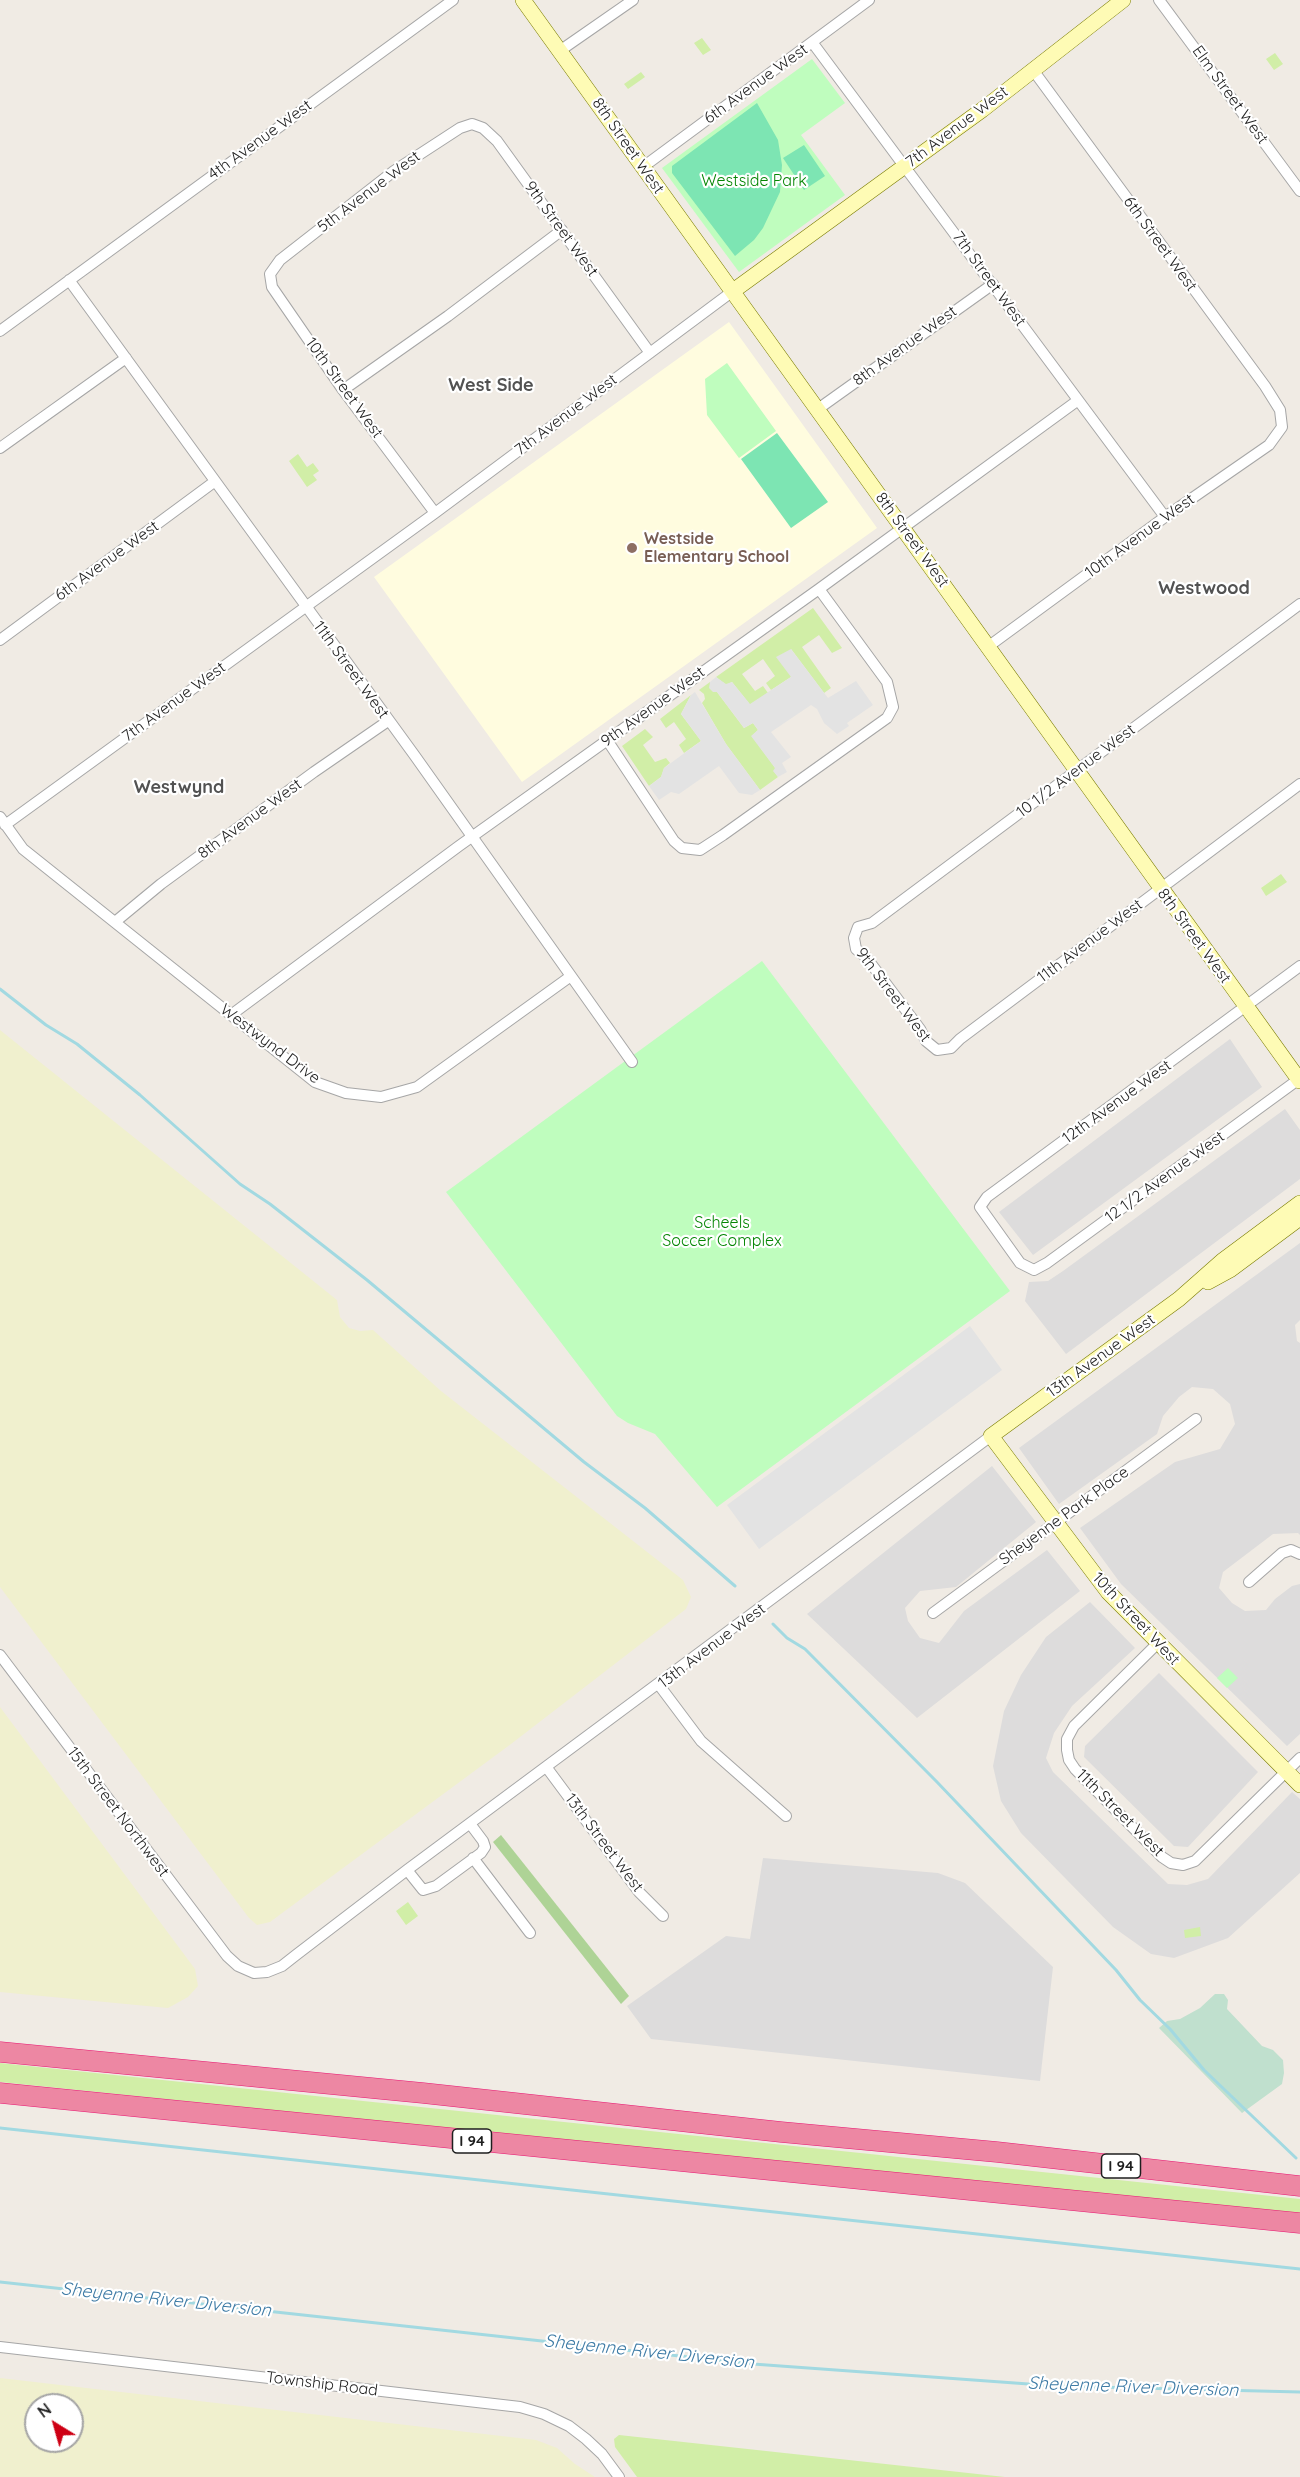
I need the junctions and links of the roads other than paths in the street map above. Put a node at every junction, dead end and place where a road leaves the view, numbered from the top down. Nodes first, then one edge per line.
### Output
1 (453, 0) edge
2 (523, 0) edge
3 (633, 0) edge
4 (869, 0) edge
5 (1123, 0) edge
6 (1159, 0) edge
7 (812, 42) junction
8 (561, 50) junction
9 (1033, 70) junction
10 (460, 128) joint
11 (905, 166) junction
12 (643, 167) junction
13 (1300, 191) edge
14 (562, 230) junction
15 (280, 260) joint
16 (69, 280) junction
17 (993, 284) junction
18 (733, 291) junction
19 (0, 331) edge
20 (650, 353) junction
21 (126, 357) junction
22 (343, 390) junction
23 (1077, 400) junction
24 (818, 409) junction
25 (1281, 420) joint
26 (0, 448) edge
27 (214, 482) junction
28 (435, 513) junction
29 (1165, 517) junction
30 (903, 527) junction
31 (819, 589) junction
32 (1300, 604) edge
33 (306, 607) junction
34 (0, 640) edge
35 (988, 646) junction
36 (388, 721) junction
37 (607, 740) junction
38 (1076, 770) junction
39 (1300, 784) edge
40 (2, 821) edge
41 (472, 837) junction
42 (1160, 888) junction
43 (115, 921) junction
44 (854, 938) joint
45 (1300, 966) edge
46 (571, 976) junction
47 (1246, 1007) junction
48 (231, 1015) junction
49 (936, 1050) joint
50 (632, 1062) dead end
51 (1299, 1080) edge
52 (1300, 1203) edge
53 (1300, 1218) edge
54 (1029, 1267) joint
55 (1179, 1299) junction
56 (1196, 1419) dead end
57 (992, 1436) junction
58 (1055, 1522) junction
59 (1300, 1554) edge
60 (1249, 1582) dead end
61 (933, 1613) dead end
62 (1158, 1643) junction
63 (0, 1655) edge
64 (659, 1685) junction
65 (1300, 1758) edge
66 (547, 1768) junction
67 (1286, 1771) junction
68 (1300, 1785) edge
69 (786, 1816) dead end
70 (471, 1825) junction
71 (473, 1858) junction
72 (407, 1870) junction
73 (663, 1916) dead end
74 (530, 1933) dead end
75 (238, 1966) joint
76 (0, 2052) edge
77 (0, 2093) edge
78 (1300, 2186) edge
79 (1300, 2223) edge
80 (0, 2347) edge
81 (619, 2477) edge

1 - 16 street, 4th Avenue West
2 - 8 street, 8th Street West
3 - 8 street
4 - 7 street, 6th Avenue West
5 - 9 street, 7th Avenue West
6 - 13 street, Elm Street West
7 - 11 street, 7th Street West
7 - 12 street, 6th Avenue West
8 - 12 street, 8th Street West
9 - 11 street, 7th Avenue West
9 - 25 street, 6th Street West
10 - 14 street, 9th Street West
10 - 15 street, 5th Avenue West
11 - 17 street, 7th Street West
11 - 18 street, 7th Avenue West
12 - 18 street, 8th Street West
14 - 20 street, 9th Street West
14 - 22 street
15 - 22 street, 10th Street West
16 - 19 street
16 - 21 street, 11th Street West
17 - 23 street, 7th Street West
17 - 24 street, 8th Avenue West
18 - 20 street, 7th Avenue West
18 - 24 street, 8th Street West
20 - 28 street, 7th Avenue West
21 - 26 street
21 - 27 street, 11th Street West
22 - 28 street, 10th Street West
23 - 29 street, 7th Street West
23 - 30 street, 9th Avenue West
24 - 30 street, 8th Street West
25 - 29 street, 10th Avenue West
27 - 33 street, 11th Street West
27 - 34 street, 6th Avenue West
28 - 33 street, 7th Avenue West
29 - 35 street, 10th Avenue West
30 - 31 street, 9th Avenue West
30 - 35 street, 8th Street West
31 - 37 street, 9th Avenue West
31 - 37 street
32 - 38 street, 10 1/2 Avenue West
33 - 36 street, 11th Street West
33 - 40 street, 7th Avenue West
35 - 38 street, 8th Street West
36 - 41 street, 11th Street West
36 - 43 street, 8th Avenue West
37 - 41 street, 9th Avenue West
38 - 42 street, 8th Street West
38 - 44 street, 10 1/2 Avenue West
39 - 42 street, 11th Avenue West
40 - 43 street, Westwynd Drive
41 - 46 street, 11th Street West
41 - 48 street, 9th Avenue West
42 - 47 street, 8th Street West
42 - 49 street, 11th Avenue West
43 - 48 street, Westwynd Drive
44 - 49 street, 9th Street West
45 - 47 street, 12th Avenue West
46 - 48 street, Westwynd Drive
46 - 50 street, 11th Street West
47 - 51 street, 8th Street West
47 - 54 street, 12th Avenue West
51 - 54 street, 12 1/2 Avenue West
52 - 55 street, 13th Avenue West
53 - 55 street, 13th Avenue West
55 - 57 street, 13th Avenue West
56 - 58 street, Sheyenne Park Place
57 - 58 street, 10th Street West
57 - 64 street, 13th Avenue West
58 - 61 street, Sheyenne Park Place
58 - 62 street, 10th Street West
59 - 60 street
62 - 67 street, 10th Street West
62 - 67 street, 11th Street West
63 - 75 street, 15th Street Northwest
64 - 66 street, 13th Avenue West
64 - 69 street
65 - 67 street
66 - 70 street, 13th Avenue West
66 - 73 street, 13th Street West
67 - 68 street, 10th Street West
70 - 71 street
70 - 72 street, 13th Avenue West
71 - 72 street
71 - 74 street
72 - 75 street, 13th Avenue West
76 - 78 highway, I 94
77 - 79 highway, I 94
80 - 81 street, Township Road

